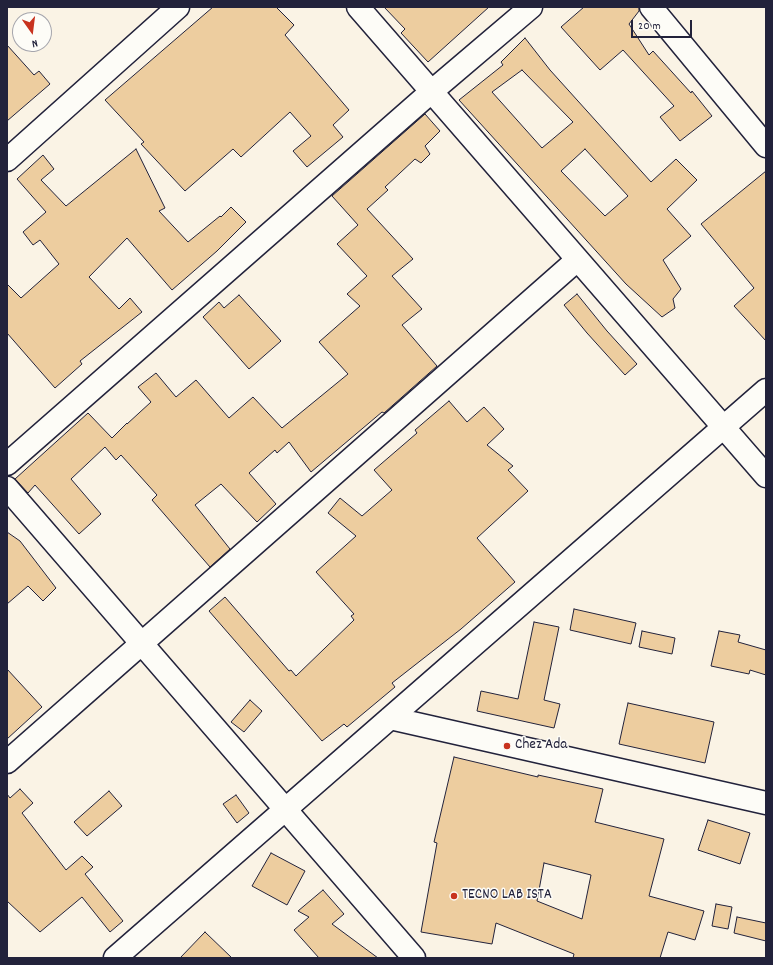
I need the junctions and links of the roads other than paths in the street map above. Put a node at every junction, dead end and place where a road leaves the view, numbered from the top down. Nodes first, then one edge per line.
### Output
1 (358, 7) edge
2 (531, 7) edge
3 (651, 7) edge
4 (167, 11) edge
5 (431, 92) junction
6 (766, 146) edge
7 (7, 160) edge
8 (577, 260) junction
9 (766, 390) edge
10 (723, 427) junction
11 (7, 464) edge
12 (766, 476) edge
13 (7, 488) edge
14 (142, 643) junction
15 (390, 718) junction
16 (7, 762) edge
17 (766, 803) edge
18 (285, 810) junction
19 (115, 958) edge
20 (414, 958) edge

1 - 5 street
2 - 5 street
3 - 6 street
4 - 7 street
5 - 8 street
5 - 11 street
8 - 10 street
8 - 14 street
9 - 10 street
10 - 12 street
10 - 15 street
13 - 14 street
14 - 16 street
14 - 18 street
15 - 17 street
15 - 18 street
18 - 19 street
18 - 20 street

